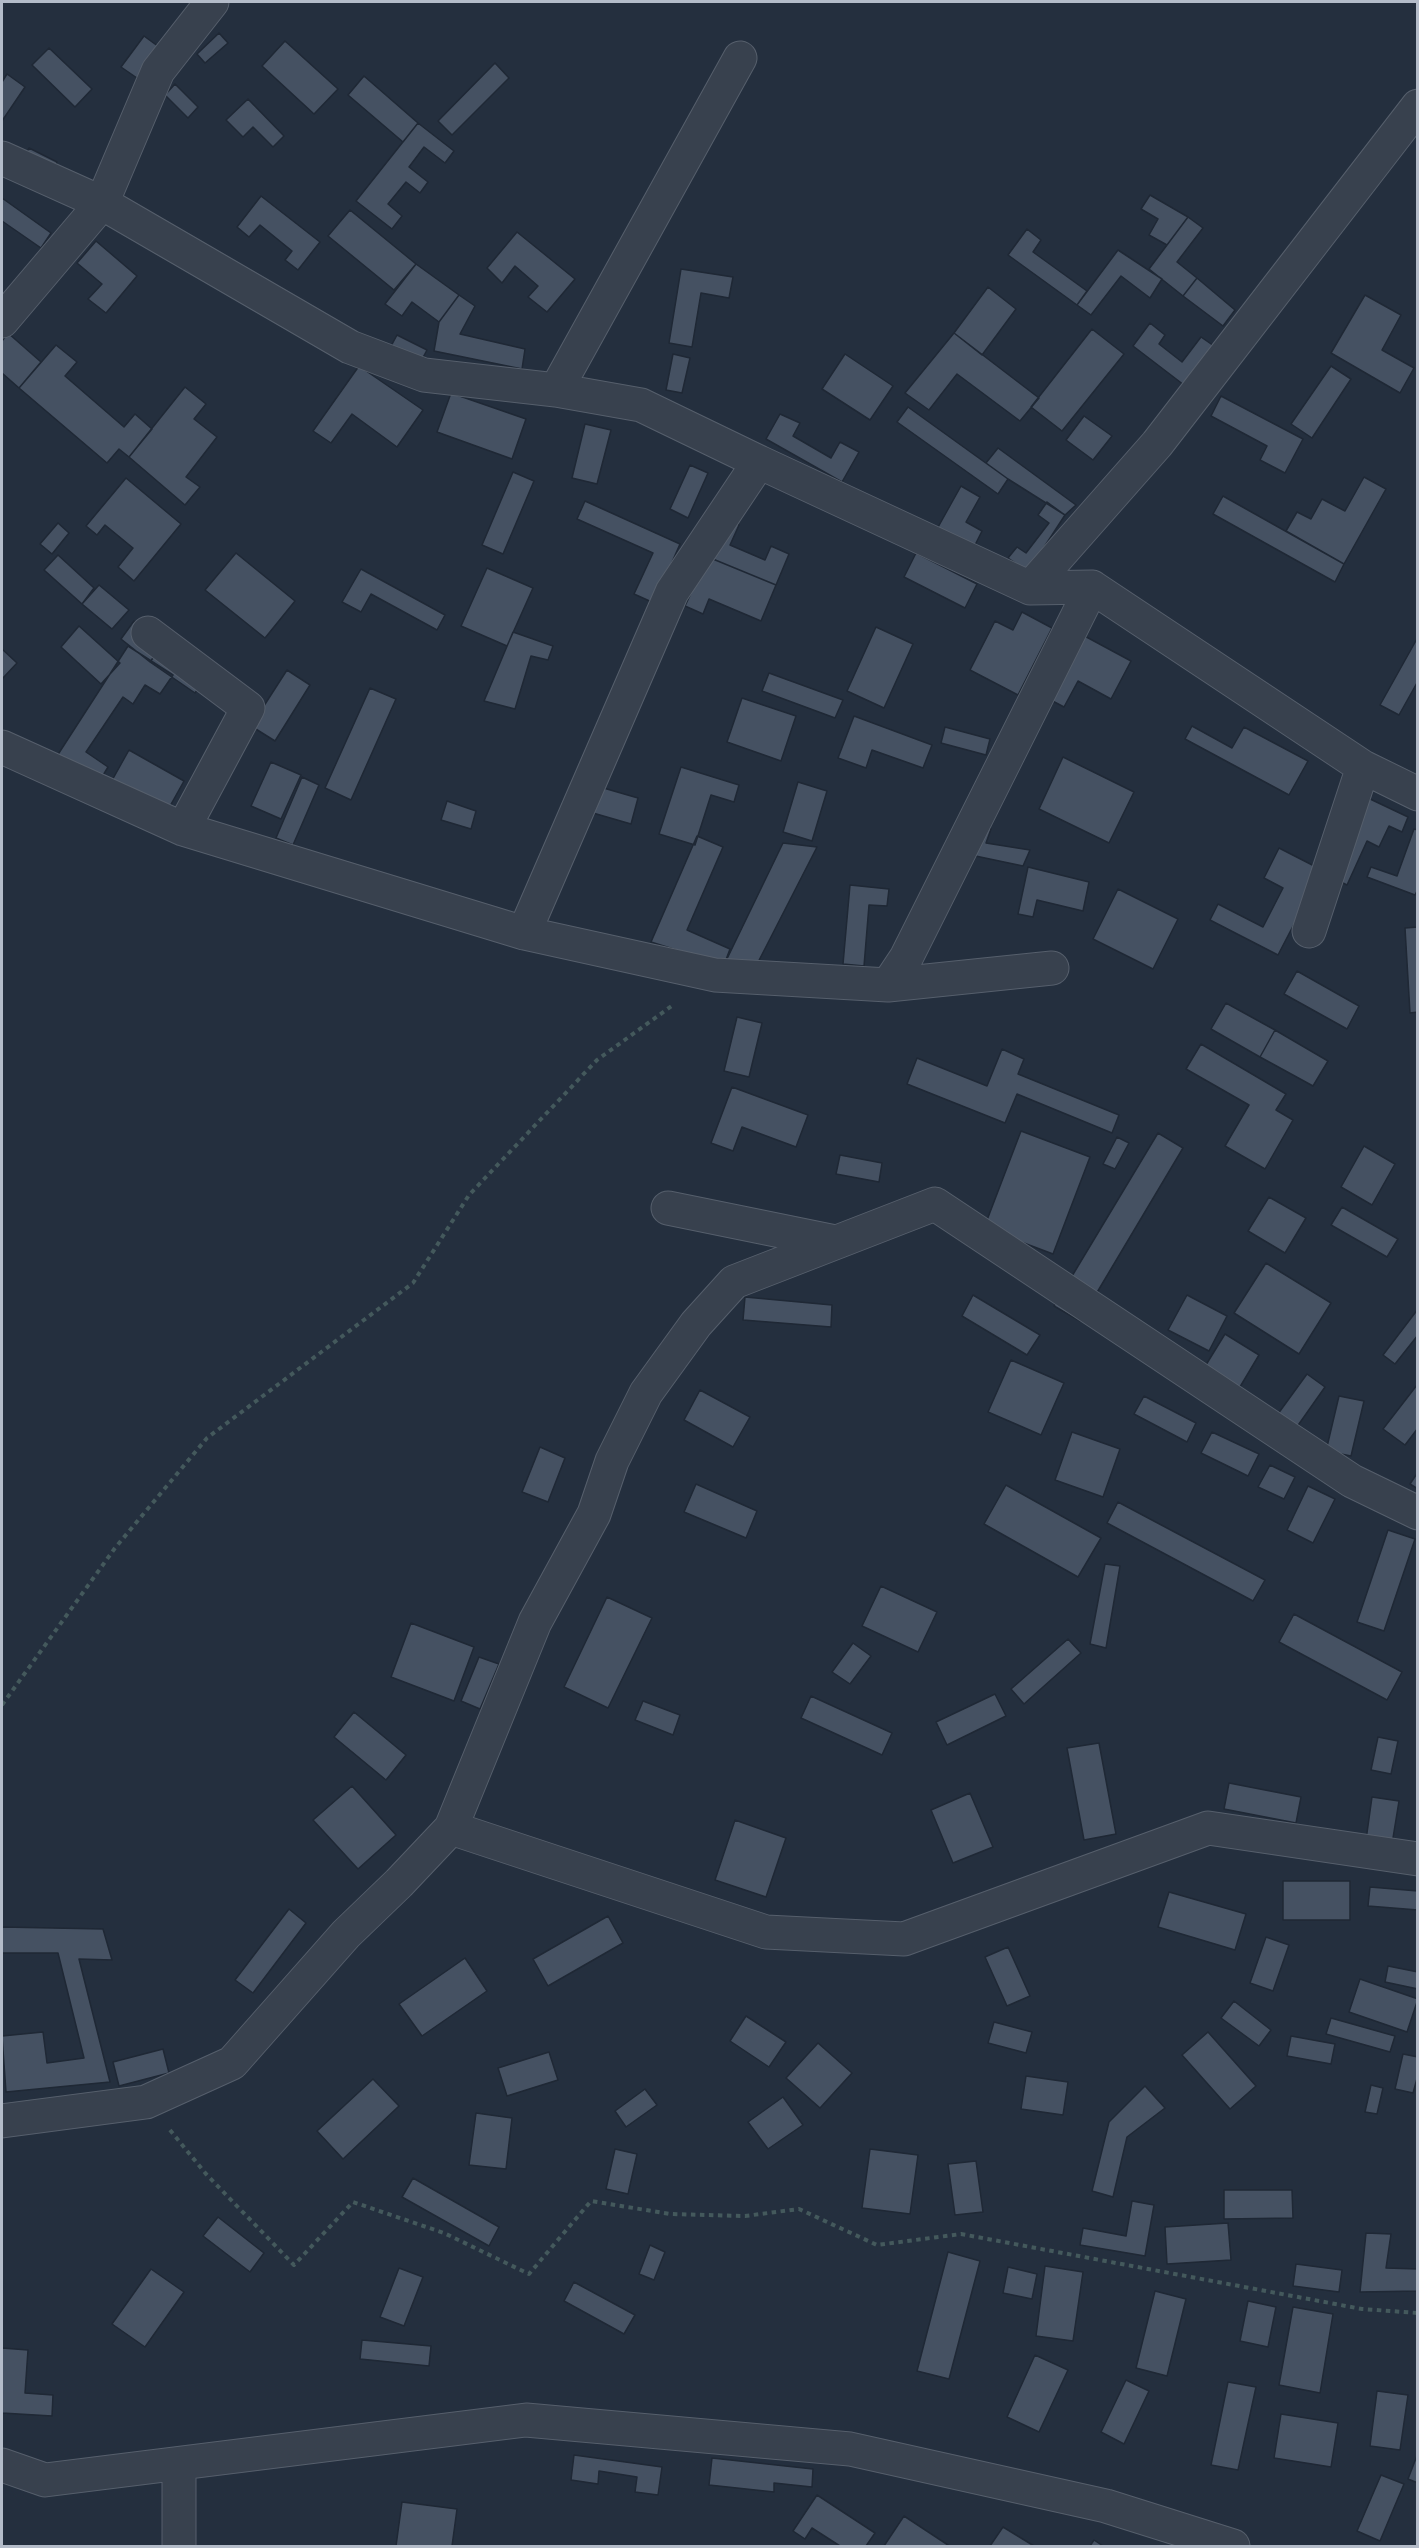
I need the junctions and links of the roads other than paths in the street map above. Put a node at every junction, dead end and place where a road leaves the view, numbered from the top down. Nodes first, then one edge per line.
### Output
1 (212, 2) edge
2 (740, 58) dead end
3 (1418, 106) edge
4 (2, 158) edge
5 (102, 202) junction
6 (2, 321) edge
7 (556, 390) junction
8 (759, 462) junction
9 (1092, 587) junction
10 (1030, 588) junction
11 (148, 633) dead end
12 (2, 747) edge
13 (1363, 767) junction
14 (1418, 794) edge
15 (183, 829) junction
16 (1309, 931) dead end
17 (524, 933) junction
18 (1052, 968) dead end
19 (888, 985) junction
20 (668, 1208) dead end
21 (836, 1242) junction
22 (1418, 1513) edge
23 (451, 1828) junction
24 (1418, 1859) edge
25 (2, 2121) edge
26 (179, 2464) junction
27 (2, 2465) edge
28 (179, 2547) edge
29 (1233, 2547) edge

1 - 5 street
2 - 7 street
3 - 10 street
4 - 5 street
5 - 6 street
5 - 7 street
7 - 8 street
8 - 10 street
8 - 17 street
9 - 10 street
9 - 13 street
9 - 19 street
11 - 15 street
12 - 15 street
13 - 14 street
13 - 16 street
15 - 17 street
17 - 19 street
18 - 19 street
20 - 21 street
21 - 22 street
21 - 23 street
23 - 24 street
23 - 25 street
26 - 27 street
26 - 28 street
26 - 29 street

